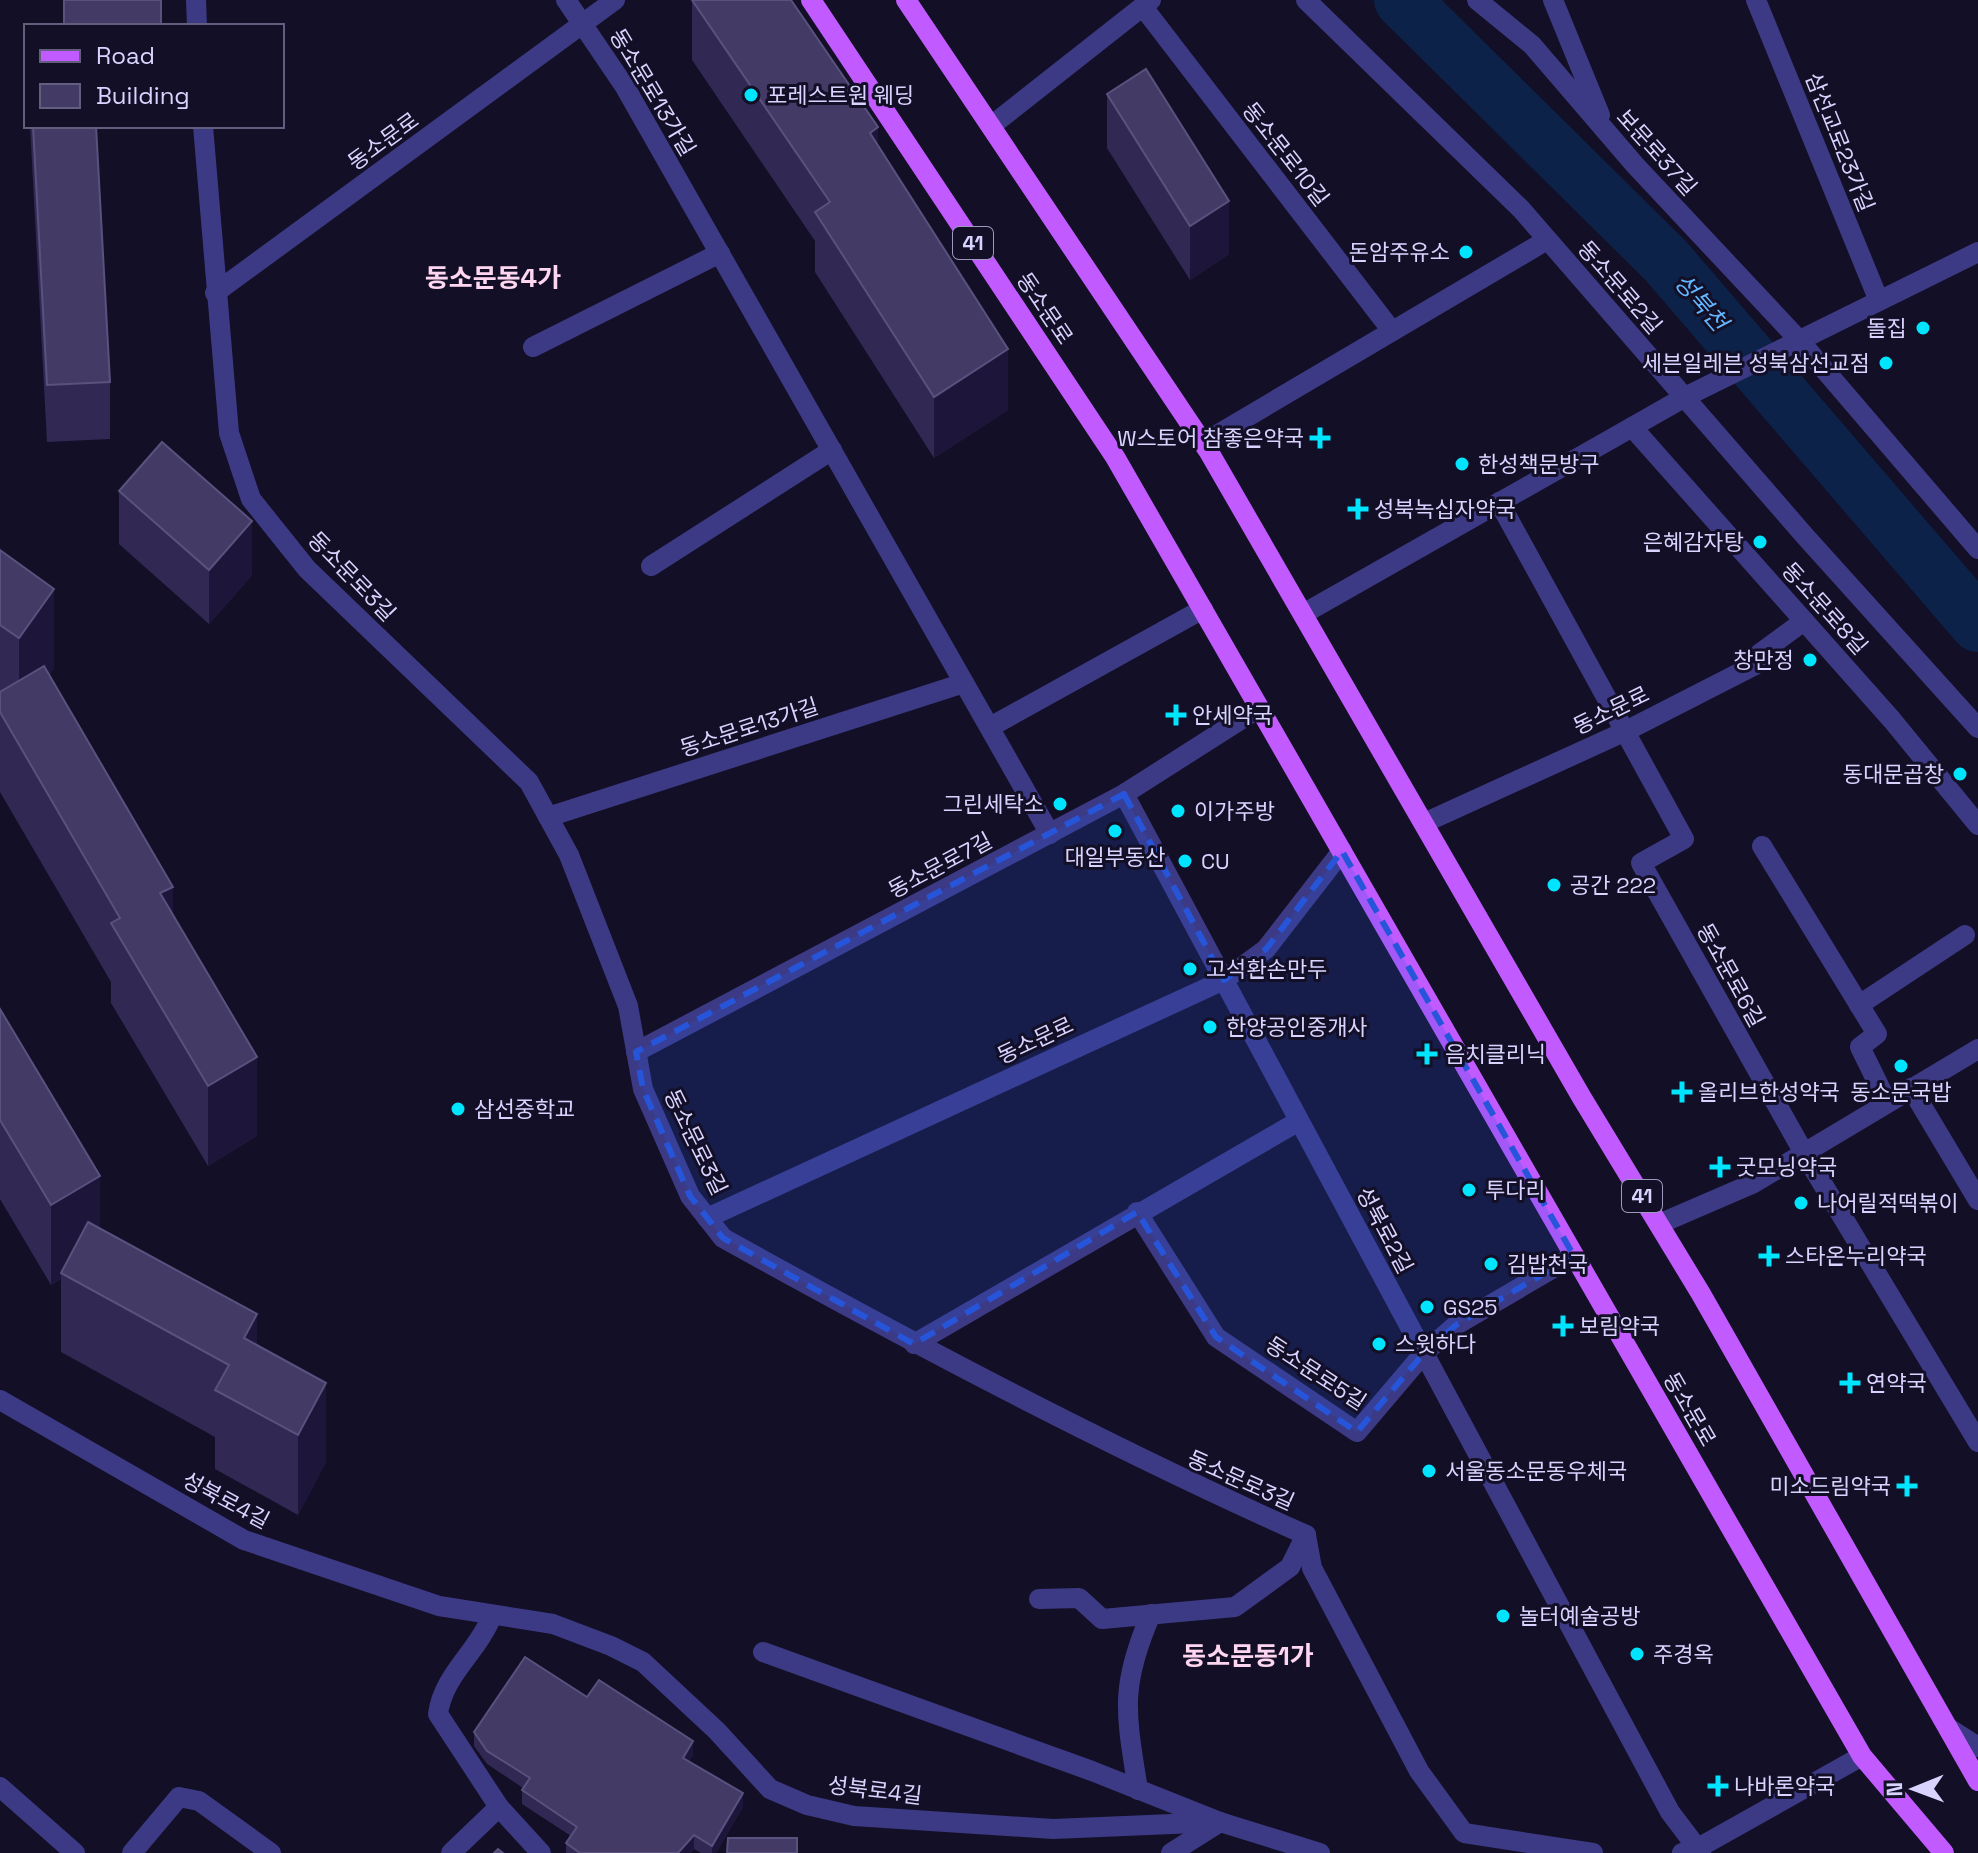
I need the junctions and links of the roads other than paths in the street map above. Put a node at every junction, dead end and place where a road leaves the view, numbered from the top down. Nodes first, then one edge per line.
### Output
1 (196, 0) edge
2 (566, 0) edge
3 (615, 0) edge
4 (811, 0) edge
5 (906, 0) edge
6 (1306, 0) edge
7 (1477, 0) edge
8 (1553, 0) edge
9 (1756, 0) edge
10 (1147, 3) edge
11 (197, 24) edge
12 (583, 26) junction
13 (991, 126) junction
14 (203, 128) edge
15 (1608, 133) junction
16 (1547, 240) junction
17 (1978, 252) edge
18 (720, 253) junction
19 (215, 293) junction
20 (1879, 301) junction
21 (1392, 331) junction
22 (1793, 344) junction
23 (533, 347) dead end
24 (1688, 395) junction
25 (1632, 427) junction
26 (1203, 443) junction
27 (832, 450) junction
28 (1499, 502) junction
29 (1978, 549) edge
30 (651, 566) dead end
31 (1203, 609) junction
32 (1303, 614) junction
33 (1804, 621) junction
34 (964, 683) junction
35 (1259, 708) junction
36 (990, 727) junction
37 (1978, 728) edge
38 (1626, 731) junction
39 (1124, 794) junction
40 (548, 817) junction
41 (1424, 823) junction
42 (1978, 825) edge
43 (1050, 834) junction
44 (1762, 846) dead end
45 (1342, 851) junction
46 (1965, 935) dead end
47 (1224, 980) junction
48 (1859, 1005) junction
49 (1978, 1049) edge
50 (636, 1052) junction
51 (1911, 1088) junction
52 (1887, 1102) junction
53 (1299, 1121) junction
54 (1804, 1153) junction
55 (1978, 1200) edge
56 (1137, 1212) junction
57 (707, 1218) junction
58 (1659, 1224) junction
59 (1574, 1256) junction
60 (914, 1344) junction
61 (1424, 1353) junction
62 (0, 1400) edge
63 (1978, 1442) edge
64 (1306, 1535) junction
65 (1039, 1599) dead end
66 (1151, 1614) junction
67 (492, 1616) junction
68 (763, 1652) dead end
69 (1950, 1729) junction
70 (1978, 1747) edge
71 (1978, 1754) edge
72 (1862, 1756) junction
73 (1978, 1781) edge
74 (0, 1787) edge
75 (1138, 1790) junction
76 (499, 1807) junction
77 (1220, 1822) junction
78 (1694, 1851) edge
79 (75, 1853) edge
80 (132, 1853) edge
81 (271, 1853) edge
82 (451, 1853) edge
83 (541, 1853) edge
84 (1171, 1853) edge
85 (1320, 1853) edge
86 (1593, 1853) edge
87 (1944, 1853) edge

1 - 11 street
2 - 12 street, 동소문로13가길
3 - 12 street, 동소문로
4 - 31 main road, 동소문로 / 41
5 - 13 main road, 41
6 - 16 street, 동소문로2길
7 - 15 street, 보문로37길
8 - 15 street
9 - 20 street, 삼선교로23가길
10 - 13 street, 동소문로10길
10 - 21 street, 동소문로10길
12 - 18 street, 동소문로13가길
12 - 19 street, 동소문로
13 - 26 main road, 41
14 - 19 street, 동소문로3길
15 - 22 street, 보문로37길
16 - 21 street
16 - 24 street, 동소문로2길
17 - 20 street
18 - 23 street
18 - 27 street, 동소문로13가길
19 - 40 street, 동소문로3길
20 - 22 street
21 - 26 street
22 - 24 street
22 - 29 street, 보문로37길
24 - 25 street
24 - 37 street, 동소문로2길
25 - 28 street
25 - 33 street, 동소문로8길
26 - 32 main road, 41
27 - 30 street
27 - 34 street, 동소문로13가길
28 - 32 street
28 - 38 street
31 - 35 main road, 동소문로 / 41
31 - 36 street
32 - 41 main road, 41
33 - 38 street, 동소문로
33 - 42 street, 동소문로8길
34 - 36 street, 동소문로13가길
34 - 40 street, 동소문로13가길
35 - 39 street, 동소문로7길
35 - 45 main road, 동소문로 / 41
36 - 43 street, 동소문로13가길
38 - 41 street, 동소문로
38 - 54 street, 동소문로6길
39 - 43 street, 동소문로7길
39 - 47 street, 성북로2길
40 - 50 street, 동소문로3길
41 - 58 main road, 41
43 - 50 street, 동소문로7길
44 - 48 street
45 - 47 street, 동소문로
45 - 59 main road, 동소문로 / 41
46 - 48 street
47 - 53 street, 성북로2길
47 - 57 street, 동소문로
48 - 52 street
49 - 51 street
50 - 57 street, 동소문로3길
51 - 52 street
51 - 55 street
52 - 54 street
53 - 56 street
53 - 61 street, 성북로2길
54 - 58 street
54 - 63 street, 동소문로6길
56 - 60 street
56 - 61 street, 동소문로5길
57 - 60 street, 동소문로3길
58 - 69 main road, 41
59 - 61 street, 동소문로5길
59 - 72 main road, 동소문로 / 41
60 - 64 street, 동소문로3길
61 - 78 street, 성북로2길
62 - 67 street, 성북로4길
64 - 66 street
64 - 86 street, 동소문로3길
65 - 66 street
66 - 75 street
67 - 76 street
67 - 77 street, 성북로4길
68 - 75 street
69 - 70 street
69 - 71 main road
69 - 73 main road, 41
72 - 78 street
72 - 87 main road, 동소문로 / 41
74 - 79 street
75 - 77 street
76 - 82 street
76 - 83 street
77 - 84 street
77 - 85 street, 성북로4길
80 - 81 street

